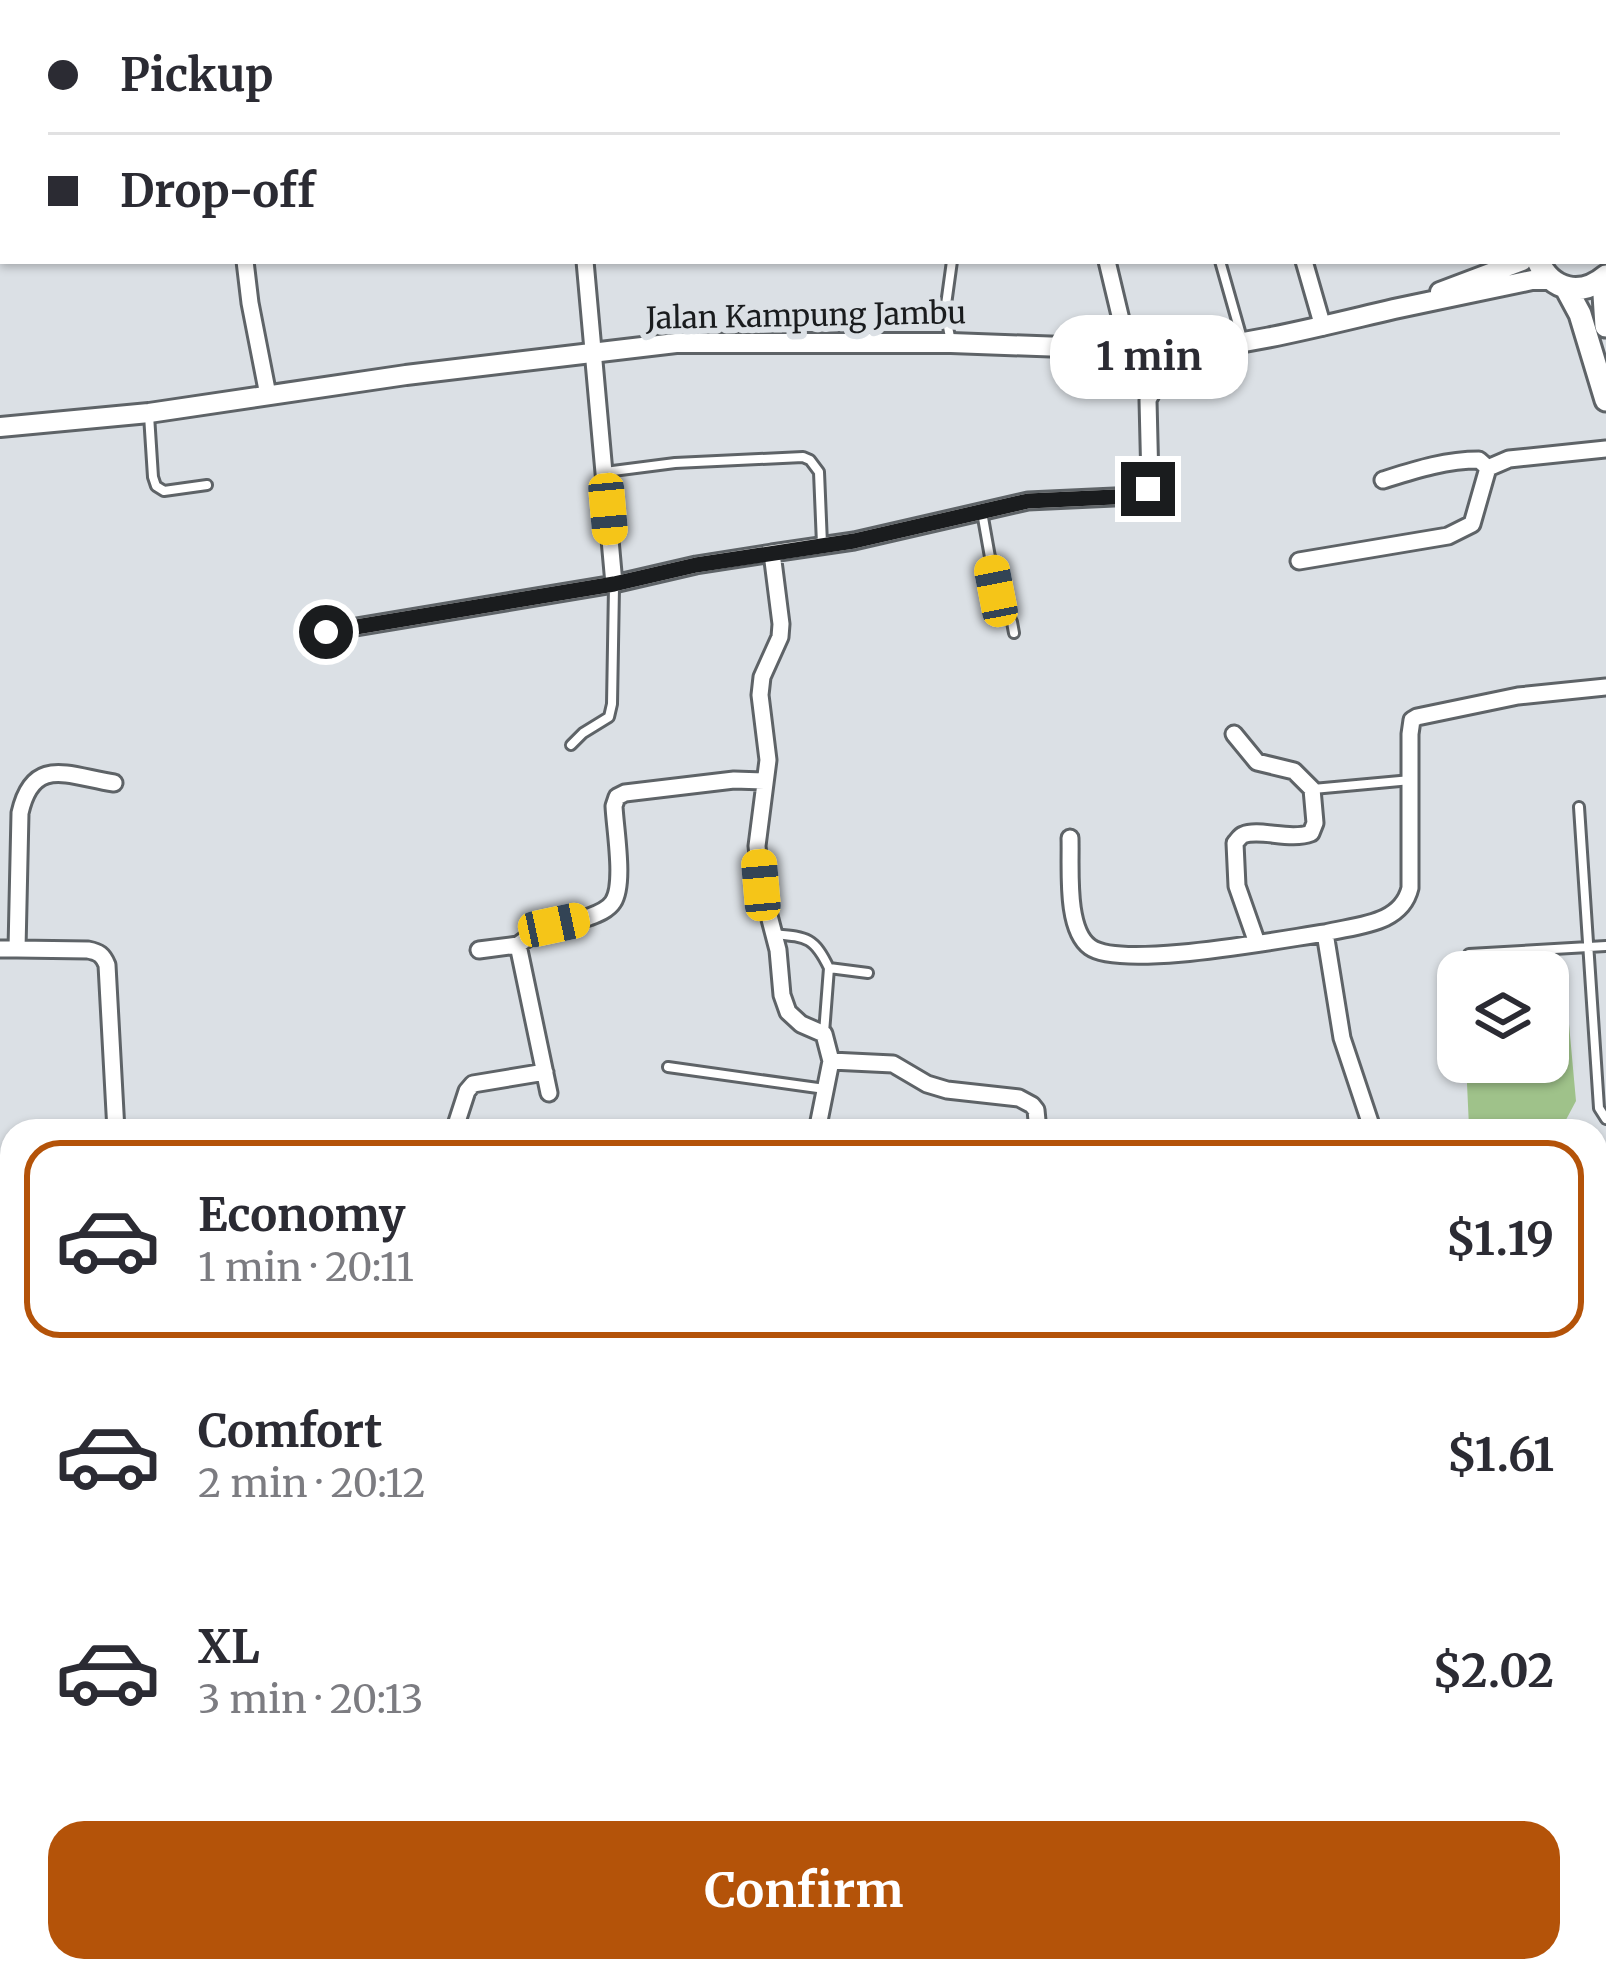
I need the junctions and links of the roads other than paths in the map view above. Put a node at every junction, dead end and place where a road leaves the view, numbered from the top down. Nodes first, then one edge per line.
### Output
1 (245, 264) edge
2 (585, 264) edge
3 (952, 264) edge
4 (1108, 264) edge
5 (1221, 264) edge
6 (1305, 264) edge
7 (1514, 264) edge
8 (1551, 276) edge
9 (1605, 277) edge
10 (1397, 308) junction
11 (1606, 326) edge
12 (1323, 327) junction
13 (951, 343) junction
14 (1244, 344) junction
15 (1128, 349) junction
16 (1174, 351) junction
17 (594, 352) junction
18 (268, 395) junction
19 (1606, 400) edge
20 (149, 413) junction
21 (0, 427) edge
22 (1606, 449) edge
23 (1488, 468) junction
24 (605, 472) junction
25 (1382, 480) dead end
26 (207, 485) dead end
27 (982, 511) junction
28 (822, 545) junction
29 (772, 553) junction
30 (1299, 561) dead end
31 (614, 584) junction
32 (326, 632) dead end
33 (1014, 633) dead end
34 (1606, 687) edge
35 (1234, 734) dead end
36 (571, 745) dead end
37 (1411, 780) junction
38 (765, 781) junction
39 (114, 783) dead end
40 (1312, 789) junction
41 (1579, 807) dead end
42 (1070, 838) dead end
43 (1324, 933) junction
44 (774, 934) junction
45 (1257, 943) junction
46 (518, 945) junction
47 (1606, 946) edge
48 (1590, 947) junction
49 (8, 949) edge
50 (479, 950) dead end
51 (1521, 951) edge
52 (829, 968) junction
53 (868, 973) dead end
54 (824, 1034) junction
55 (831, 1061) junction
56 (668, 1066) dead end
57 (545, 1072) junction
58 (826, 1089) junction
59 (549, 1093) dead end
60 (115, 1119) edge
61 (458, 1119) edge
62 (820, 1119) edge
63 (1037, 1119) edge
64 (1369, 1119) edge
65 (1606, 1119) edge

1 - 18 street
2 - 17 street
3 - 13 lane
4 - 15 street
5 - 14 lane
6 - 12 street
7 - 10 street, Jalan Kampung Jambu
8 - 9 main road
8 - 10 street, Jalan Kampung Jambu
8 - 19 main road
9 - 11 main road
10 - 12 street, Jalan Kampung Jambu
12 - 14 street, Jalan Kampung Jambu
13 - 15 street, Jalan Kampung Jambu
13 - 17 street, Jalan Kampung Jambu
14 - 16 street, Jalan Kampung Jambu
15 - 16 street, Jalan Kampung Jambu
16 - 27 street
17 - 18 street, Jalan Kampung Jambu
17 - 24 street
18 - 20 street, Jalan Kampung Jambu
20 - 21 street, Jalan Kampung Jambu
20 - 26 lane
22 - 23 street
23 - 25 street
23 - 30 street
24 - 28 lane
24 - 31 street
27 - 28 street
27 - 33 lane
28 - 29 street
29 - 31 street
29 - 38 street
31 - 32 street
31 - 36 lane
34 - 37 street
35 - 40 street
37 - 40 lane
37 - 43 street
38 - 44 street
38 - 46 street
39 - 49 street
40 - 45 street
41 - 48 lane
42 - 45 street
43 - 45 street
43 - 64 street
44 - 52 lane
44 - 54 street
46 - 50 street
46 - 57 street
47 - 48 lane
48 - 51 lane
48 - 65 lane
49 - 60 street
52 - 53 lane
52 - 54 lane
54 - 55 street
55 - 58 street
55 - 63 street
56 - 58 lane
57 - 59 street
57 - 61 street
58 - 62 street

